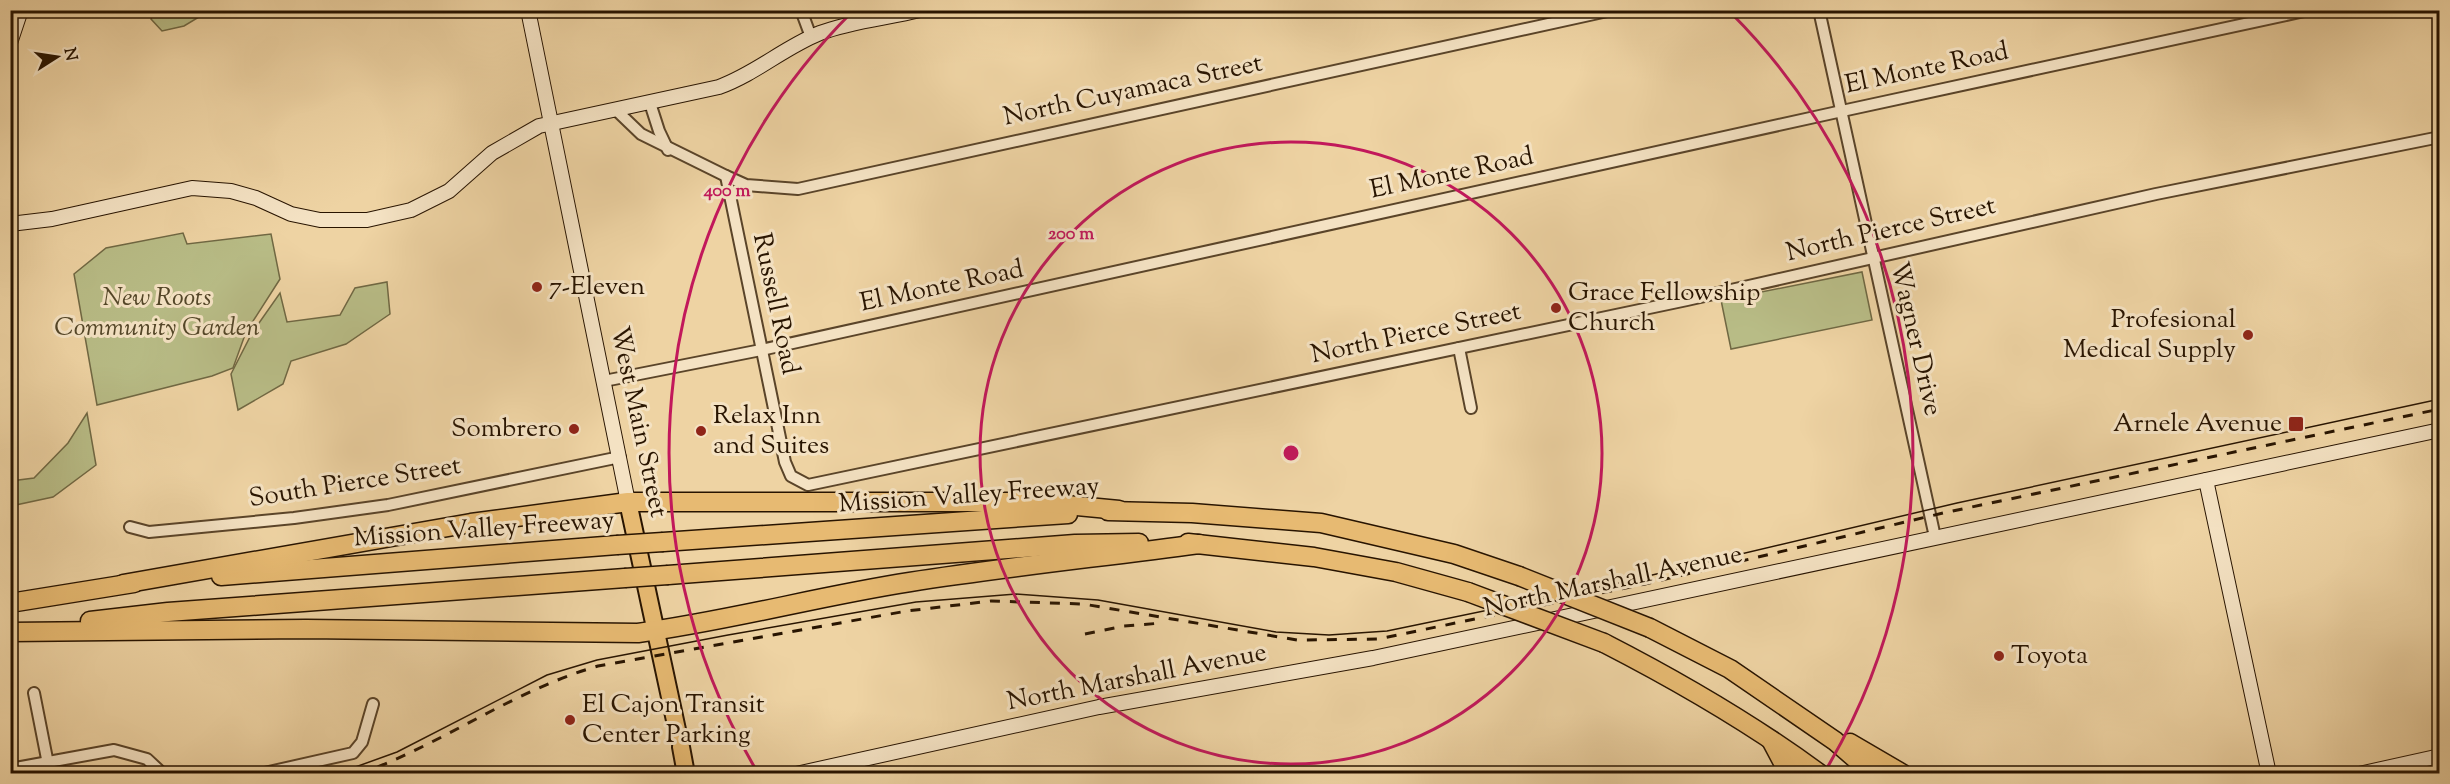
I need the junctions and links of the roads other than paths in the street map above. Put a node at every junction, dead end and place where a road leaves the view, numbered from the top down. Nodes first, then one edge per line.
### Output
1 (21, 10) edge
2 (528, 10) edge
3 (801, 10) edge
4 (920, 10) edge
5 (1612, 10) edge
6 (1819, 10) edge
7 (2309, 10) edge
8 (811, 37) junction
9 (10, 43) edge
10 (650, 103) junction
11 (616, 110) junction
12 (1842, 111) junction
13 (552, 121) junction
14 (2439, 137) edge
15 (669, 150) junction
16 (726, 176) junction
17 (10, 224) edge
18 (1873, 257) junction
19 (1459, 348) junction
20 (761, 350) junction
21 (604, 381) junction
22 (1471, 408) dead end
23 (2439, 430) edge
24 (620, 457) junction
25 (790, 476) joint
26 (2206, 480) junction
27 (628, 502) junction
28 (1119, 510) junction
29 (130, 527) dead end
30 (1935, 537) junction
31 (1199, 544) junction
32 (123, 584) junction
33 (10, 603) edge
34 (10, 631) edge
35 (655, 631) junction
36 (34, 693) dead end
37 (373, 704) dead end
38 (1783, 706) junction
39 (1768, 736) junction
40 (2439, 756) edge
41 (48, 768) edge
42 (10, 769) edge
43 (163, 774) edge
44 (260, 774) edge
45 (686, 774) edge
46 (796, 774) edge
47 (1789, 774) edge
48 (1820, 774) edge
49 (1874, 774) edge
50 (1903, 774) edge
51 (2269, 774) edge
52 (2359, 774) edge

1 - 9 main road
2 - 13 main road, West Main Street
3 - 8 street
4 - 8 main road
5 - 16 street, North Cuyamaca Street
6 - 12 street, Wagner Drive
7 - 12 street, El Monte Road
8 - 10 main road
10 - 11 main road
10 - 15 street
11 - 13 main road
11 - 15 street, North Cuyamaca Street
12 - 18 street, Wagner Drive
12 - 20 street, El Monte Road
13 - 17 main road
13 - 21 main road, West Main Street
14 - 18 street, North Pierce Street
15 - 16 street, North Cuyamaca Street
16 - 20 street, Russell Road
18 - 19 street, North Pierce Street
18 - 30 street, Wagner Drive
19 - 22 street
19 - 25 street, North Pierce Street
20 - 21 street, El Monte Road
20 - 25 street, Russell Road
21 - 24 main road, West Main Street
23 - 26 main road, North Marshall Avenue
24 - 27 main road, West Main Street
24 - 29 street, South Pierce Street
26 - 30 main road, North Marshall Avenue
26 - 51 main road
27 - 28 highway
27 - 32 highway
27 - 35 main road, West Main Street
28 - 32 highway, Mission Valley Freeway, bridge
28 - 38 highway, Mission Valley Freeway, bridge
30 - 46 main road, North Marshall Avenue
31 - 34 highway, bridge
31 - 35 highway
31 - 39 highway, bridge
32 - 33 highway, Mission Valley Freeway
34 - 35 highway
35 - 45 main road, West Main Street
36 - 41 street
37 - 44 street
38 - 49 highway, Mission Valley Freeway
38 - 50 highway
39 - 47 highway
39 - 48 highway
40 - 52 main road
41 - 42 street
41 - 43 street

